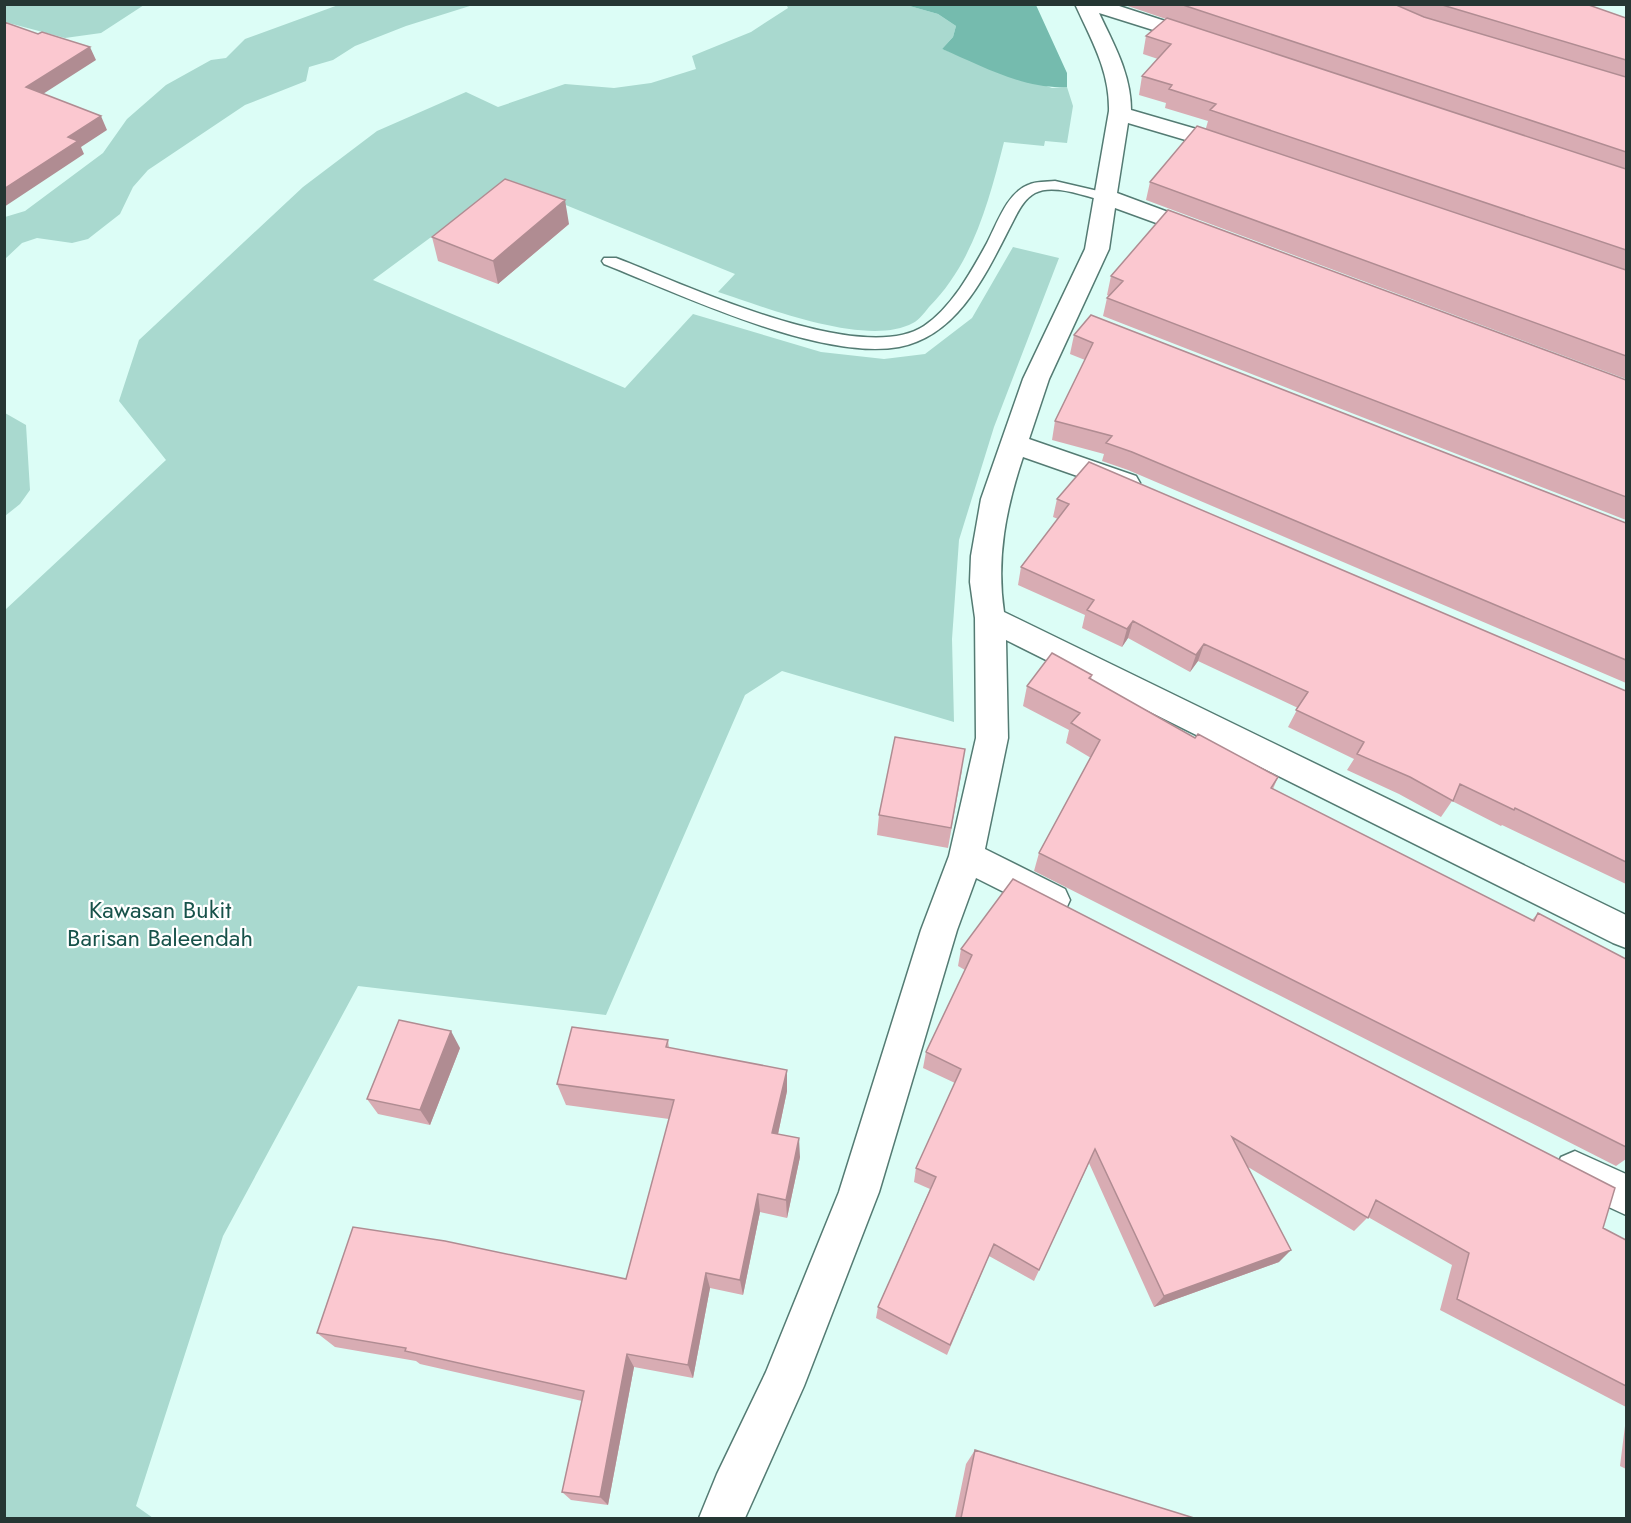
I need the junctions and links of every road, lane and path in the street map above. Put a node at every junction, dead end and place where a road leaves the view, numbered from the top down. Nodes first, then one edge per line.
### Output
1 (1085, 4) edge
2 (1091, 4) edge
3 (1221, 46) edge
4 (1120, 114) junction
5 (1257, 155) edge
6 (1106, 197) junction
7 (1228, 242) edge
8 (610, 261) dead end
9 (1015, 444) junction
10 (1148, 492) edge
11 (990, 618) junction
12 (966, 856) junction
13 (1082, 916) edge
14 (1626, 932) edge
15 (1546, 1156) edge
16 (1626, 1195) edge
17 (722, 1518) edge

1 - 4 street
2 - 3 street
4 - 5 street
4 - 6 street
6 - 7 street
6 - 8 lane
6 - 9 street
9 - 10 street
9 - 11 street
11 - 12 street
11 - 14 street
12 - 13 street
12 - 17 street
15 - 16 street

